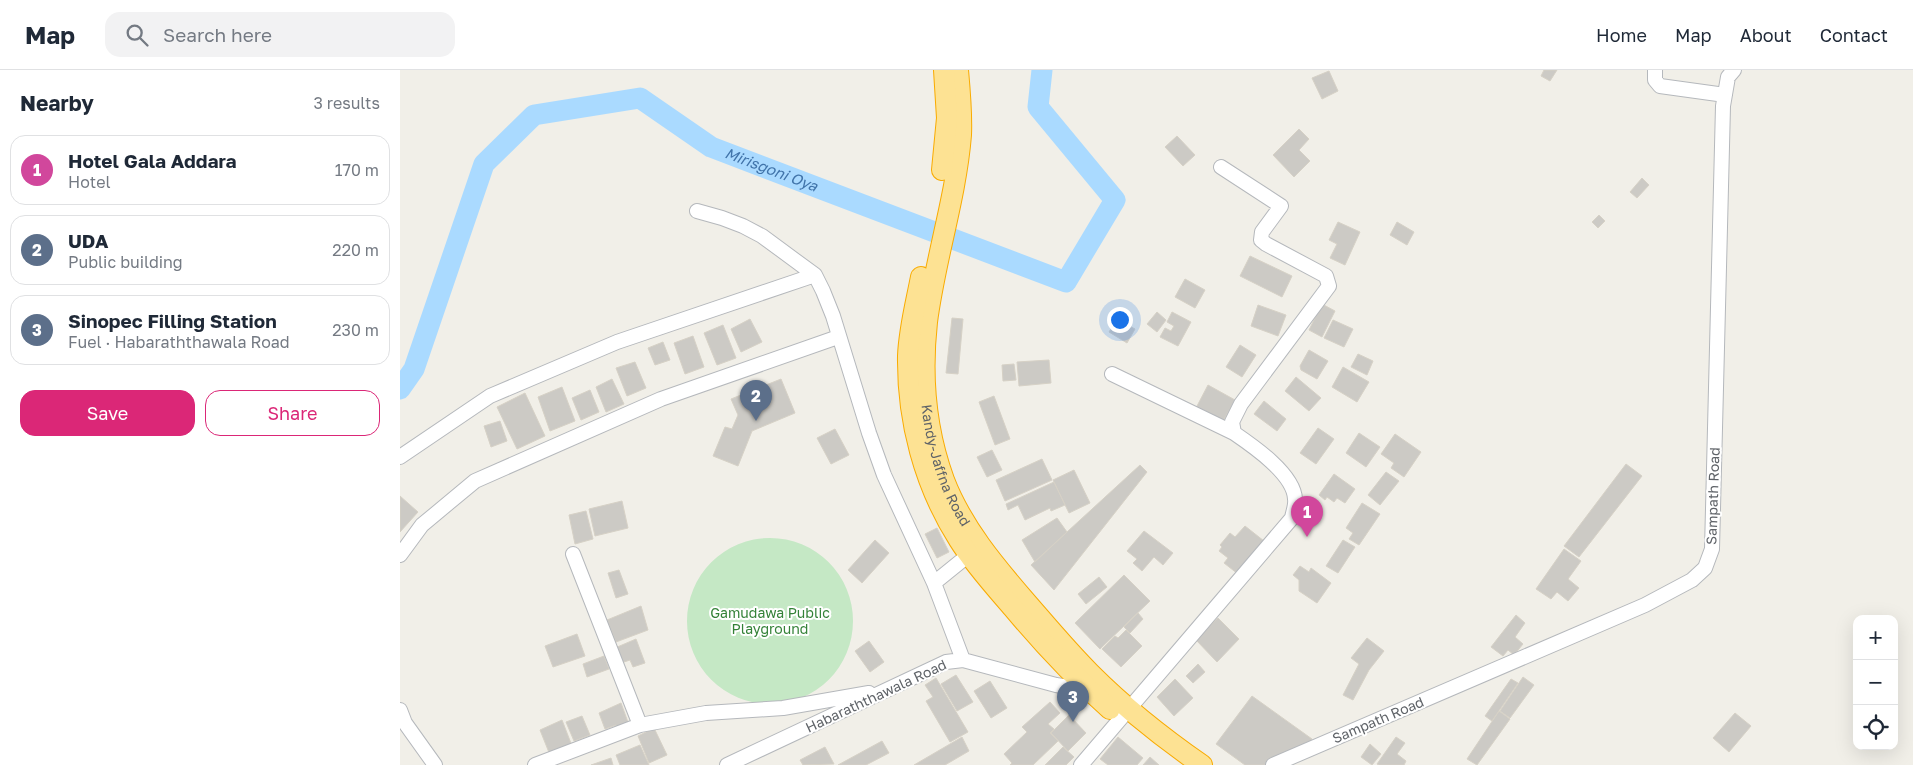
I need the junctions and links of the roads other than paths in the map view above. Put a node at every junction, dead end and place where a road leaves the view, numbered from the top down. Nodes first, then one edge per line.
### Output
1 (944, 70) edge
2 (958, 70) edge
3 (1654, 70) edge
4 (1734, 70) edge
5 (1725, 94) junction
6 (1221, 167) dead end
7 (945, 192) junction
8 (697, 211) dead end
9 (815, 274) junction
10 (838, 336) junction
11 (1112, 374) dead end
12 (1234, 433) junction
13 (400, 457) edge
14 (975, 550) junction
15 (573, 554) dead end
16 (400, 555) edge
17 (934, 583) junction
18 (963, 660) junction
19 (886, 690) junction
20 (1088, 690) junction
21 (400, 710) edge
22 (1125, 714) junction
23 (640, 726) junction
24 (435, 765) edge
25 (535, 765) edge
26 (727, 765) edge
27 (1081, 765) edge
28 (1182, 765) edge
29 (1202, 765) edge
30 (1272, 765) edge

1 - 7 highway, Kandy-Jaffna Road
2 - 7 highway, Kandy-Jaffna Road
3 - 5 street
4 - 5 street, Sampath Road
5 - 30 street, Sampath Road
6 - 12 street
7 - 14 highway, Kandy-Jaffna Road
8 - 9 street
9 - 10 street
9 - 13 street
10 - 16 street
10 - 17 street
11 - 12 street
12 - 22 street
14 - 17 street
14 - 20 highway, Kandy-Jaffna Road
14 - 22 highway, Kandy-Jaffna Road
15 - 23 street
17 - 18 street
18 - 19 street, Habaraththawala Road
18 - 20 street, Habaraththawala Road
19 - 23 street
19 - 26 street, Habaraththawala Road
20 - 22 highway, Kandy-Jaffna Road
21 - 24 street
22 - 27 street
22 - 28 highway, Kandy-Jaffna Road
22 - 29 highway, Kandy-Jaffna Road
23 - 25 street

